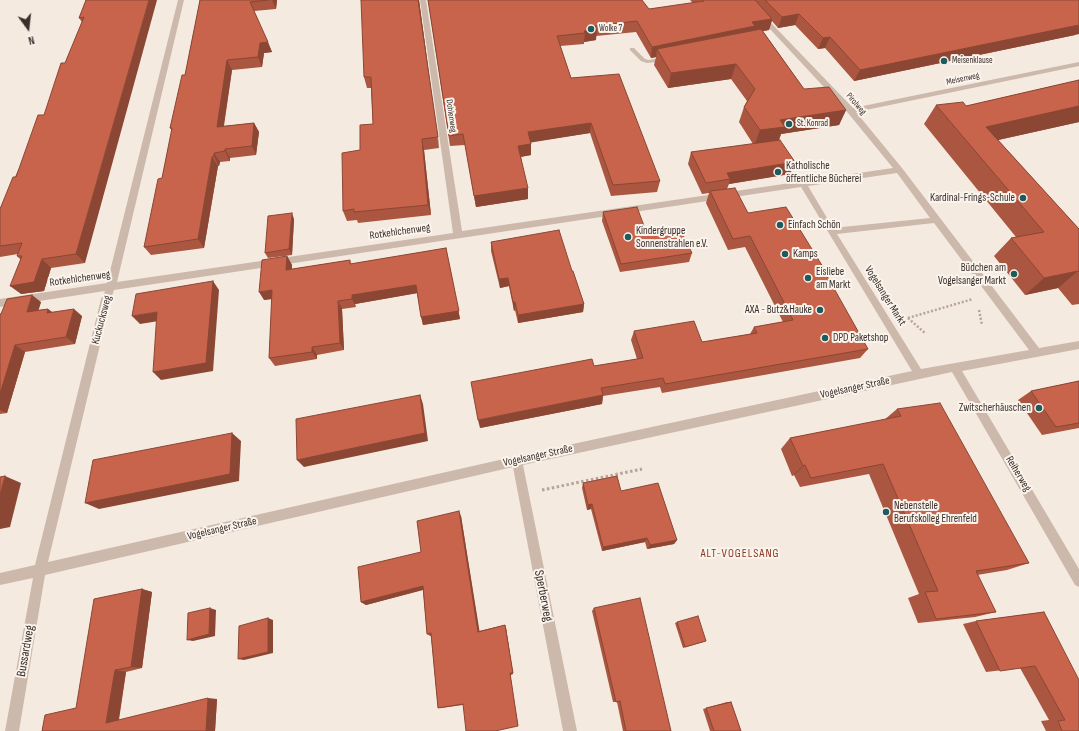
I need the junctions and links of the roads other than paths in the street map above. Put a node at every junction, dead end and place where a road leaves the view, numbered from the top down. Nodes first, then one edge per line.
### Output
1 (181, 0) edge
2 (423, 0) edge
3 (746, 0) edge
4 (632, 49) dead end
5 (678, 57) edge
6 (1079, 64) edge
7 (850, 111) junction
8 (899, 170) junction
9 (804, 186) junction
10 (936, 220) junction
11 (831, 231) junction
12 (458, 235) junction
13 (111, 287) junction
14 (0, 303) edge
15 (1079, 345) edge
16 (1037, 354) junction
17 (955, 368) junction
18 (919, 374) junction
19 (517, 461) junction
20 (40, 570) junction
21 (0, 579) edge
22 (1079, 581) edge
23 (12, 731) edge
24 (570, 731) edge

1 - 13 street, Kuckucksweg
2 - 12 street, Dohlenweg
3 - 7 street, Pirolweg
4 - 5 street
6 - 7 street, Meisenweg
7 - 8 street, Pirolweg
8 - 9 street
8 - 10 street
9 - 11 street, Vogelsanger Markt
9 - 12 street, Rotkehlchenweg
10 - 11 street
10 - 16 street
11 - 18 street, Vogelsanger Markt
12 - 13 street, Rotkehlchenweg
13 - 14 street, Rotkehlchenweg
13 - 20 street, Kuckucksweg
15 - 16 street, Vogelsanger Straße
16 - 17 street, Vogelsanger Straße
17 - 18 street, Vogelsanger Straße
17 - 22 street, Reiherweg
18 - 19 street, Vogelsanger Straße
19 - 20 street, Vogelsanger Straße
19 - 24 street, Sperberweg
20 - 21 street, Vogelsanger Straße
20 - 23 street, Bussardweg

